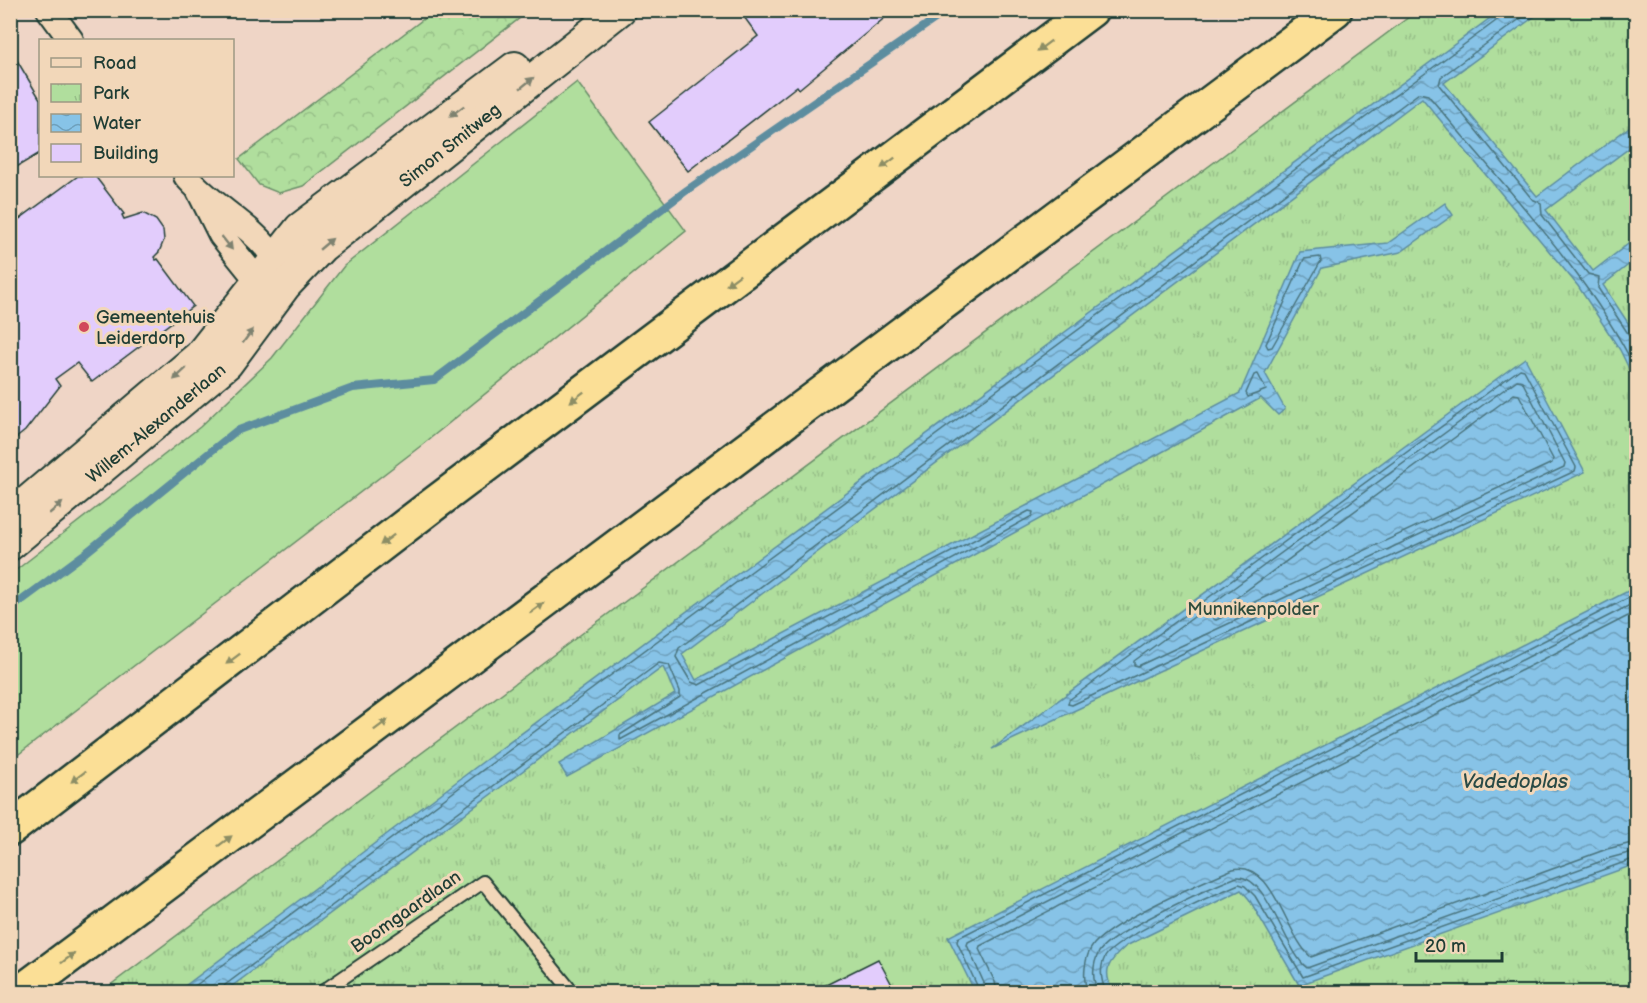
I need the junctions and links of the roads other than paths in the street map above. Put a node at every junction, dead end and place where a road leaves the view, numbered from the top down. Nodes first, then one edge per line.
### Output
1 (49, 10) edge
2 (586, 10) edge
3 (620, 10) edge
4 (1091, 10) edge
5 (1335, 10) edge
6 (70, 39) edge
7 (193, 183) edge
8 (273, 275) junction
9 (10, 516) edge
10 (10, 545) edge
11 (10, 829) edge
12 (21, 993) edge
13 (322, 993) edge
14 (572, 993) edge

1 - 6 street
2 -> 8 street, Simon Smitweg
8 -> 3 street, Simon Smitweg
4 -> 11 highway
12 -> 5 highway
7 - 8 street
8 -> 9 street, Willem-Alexanderlaan
10 -> 8 street, Willem-Alexanderlaan
13 - 14 lane, Boomgaardlaan

